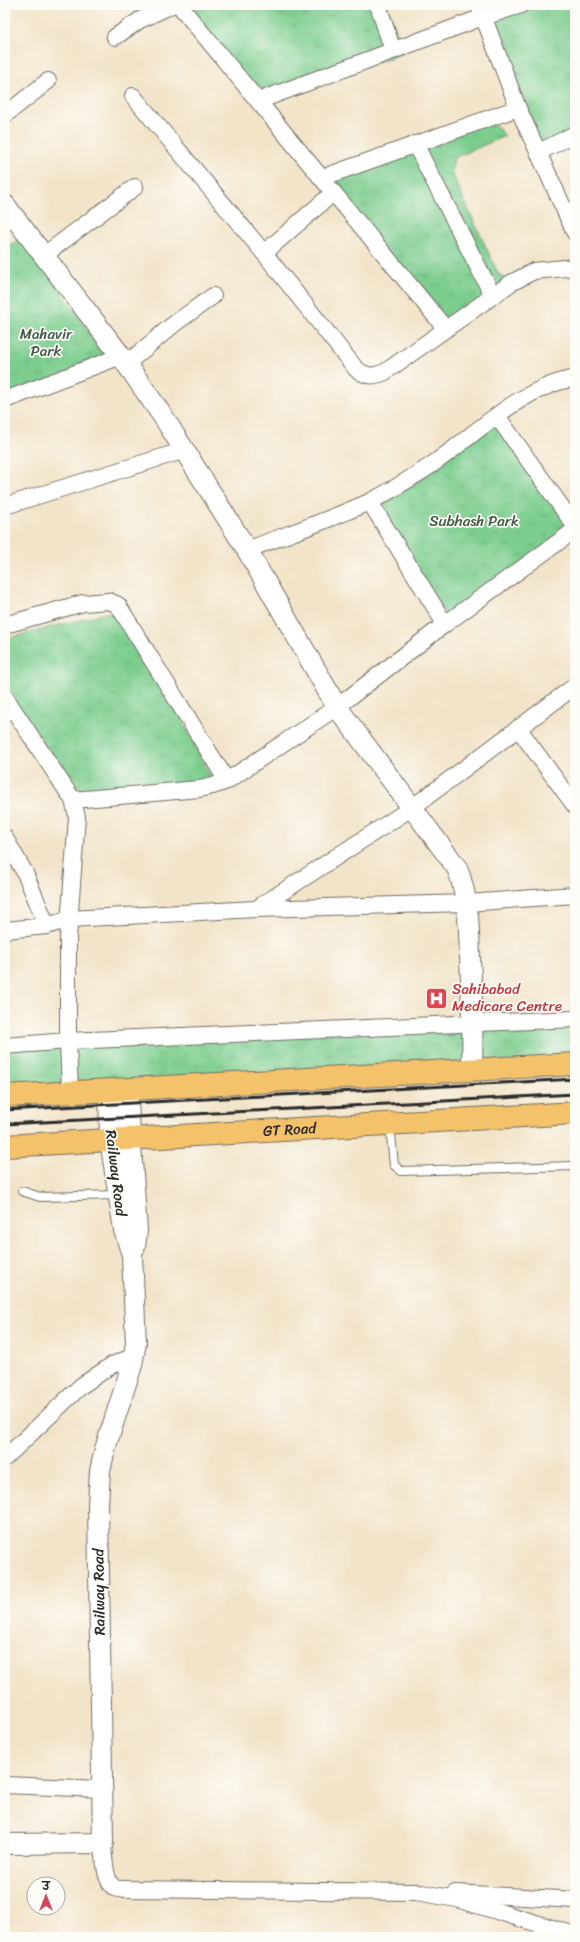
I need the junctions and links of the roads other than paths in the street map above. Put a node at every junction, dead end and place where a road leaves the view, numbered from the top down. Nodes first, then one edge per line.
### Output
1 (172, 5) edge
2 (179, 5) edge
3 (378, 5) edge
4 (521, 5) edge
5 (481, 11) edge
6 (115, 37) dead end
7 (393, 51) junction
8 (48, 81) dead end
9 (133, 96) dead end
10 (258, 101) junction
11 (518, 108) junction
12 (5, 115) edge
13 (575, 134) edge
14 (415, 144) junction
15 (540, 152) junction
16 (321, 178) junction
17 (135, 187) dead end
18 (333, 193) junction
19 (8, 216) edge
20 (575, 233) edge
21 (264, 253) junction
22 (43, 256) junction
23 (575, 267) edge
24 (492, 294) junction
25 (213, 296) dead end
26 (445, 328) junction
27 (124, 360) junction
28 (575, 378) edge
29 (5, 400) edge
30 (497, 416) junction
31 (185, 450) junction
32 (370, 502) junction
33 (5, 506) edge
34 (575, 526) edge
35 (575, 530) edge
36 (247, 550) junction
37 (445, 624) junction
38 (5, 626) edge
39 (575, 686) edge
40 (5, 697) edge
41 (337, 707) junction
42 (518, 728) junction
43 (227, 781) junction
44 (73, 800) junction
45 (575, 806) edge
46 (412, 807) junction
47 (5, 838) edge
48 (575, 895) edge
49 (467, 903) junction
50 (256, 910) junction
51 (69, 919) junction
52 (47, 926) junction
53 (5, 930) edge
54 (575, 1019) edge
55 (473, 1025) junction
56 (68, 1041) junction
57 (5, 1046) edge
58 (575, 1064) edge
59 (472, 1070) junction
60 (118, 1090) junction
61 (70, 1091) junction
62 (5, 1096) edge
63 (575, 1113) edge
64 (390, 1124) junction
65 (120, 1140) junction
66 (5, 1146) edge
67 (575, 1166) edge
68 (22, 1192) dead end
69 (118, 1195) junction
70 (132, 1255) junction
71 (135, 1356) junction
72 (5, 1458) edge
73 (5, 1785) edge
74 (102, 1789) junction
75 (103, 1843) junction
76 (5, 1844) edge
77 (416, 1892) junction
78 (575, 1900) edge
79 (575, 1935) edge

1 - 6 street
2 - 10 street
3 - 7 street
4 - 5 street
5 - 7 street
5 - 11 street
7 - 10 street
8 - 12 street
9 - 21 street
10 - 16 street
11 - 14 street
11 - 15 street
13 - 15 street
14 - 16 street
14 - 24 street
15 - 20 street
16 - 18 street
17 - 22 street
18 - 21 street
18 - 26 street
19 - 22 street
21 - 26 street
22 - 27 street
23 - 24 street
24 - 26 street
25 - 27 street
27 - 29 street
27 - 31 street
28 - 30 street
30 - 32 street
30 - 34 street
31 - 33 street
31 - 36 street
32 - 36 street
32 - 37 street
35 - 37 street
36 - 41 street
37 - 41 street
38 - 43 street
39 - 42 street
40 - 44 street
41 - 43 street
41 - 46 street
42 - 45 street
42 - 46 street
43 - 44 street
44 - 51 street
46 - 49 street
46 - 50 street
47 - 52 street
48 - 49 street
49 - 50 street
49 - 55 street
50 - 51 street
51 - 52 street
51 - 56 street
52 - 53 street
54 - 55 street
55 - 56 street
55 - 59 street
56 - 57 street
56 - 61 street
58 - 59 highway
59 - 60 highway
60 - 61 highway
60 - 65 street, Railway Road
61 - 62 highway
63 - 64 highway, GT Road
64 - 65 highway, GT Road
64 - 67 lane
65 - 66 highway, GT Road
65 - 69 street, Railway Road
65 - 70 street, Railway Road
68 - 69 lane
69 - 70 street, Railway Road
70 - 71 street, Railway Road
71 - 72 street
71 - 74 street, Railway Road
73 - 74 street
74 - 75 street, Railway Road
75 - 76 street
75 - 77 street, Railway Road
77 - 78 street
77 - 79 street

